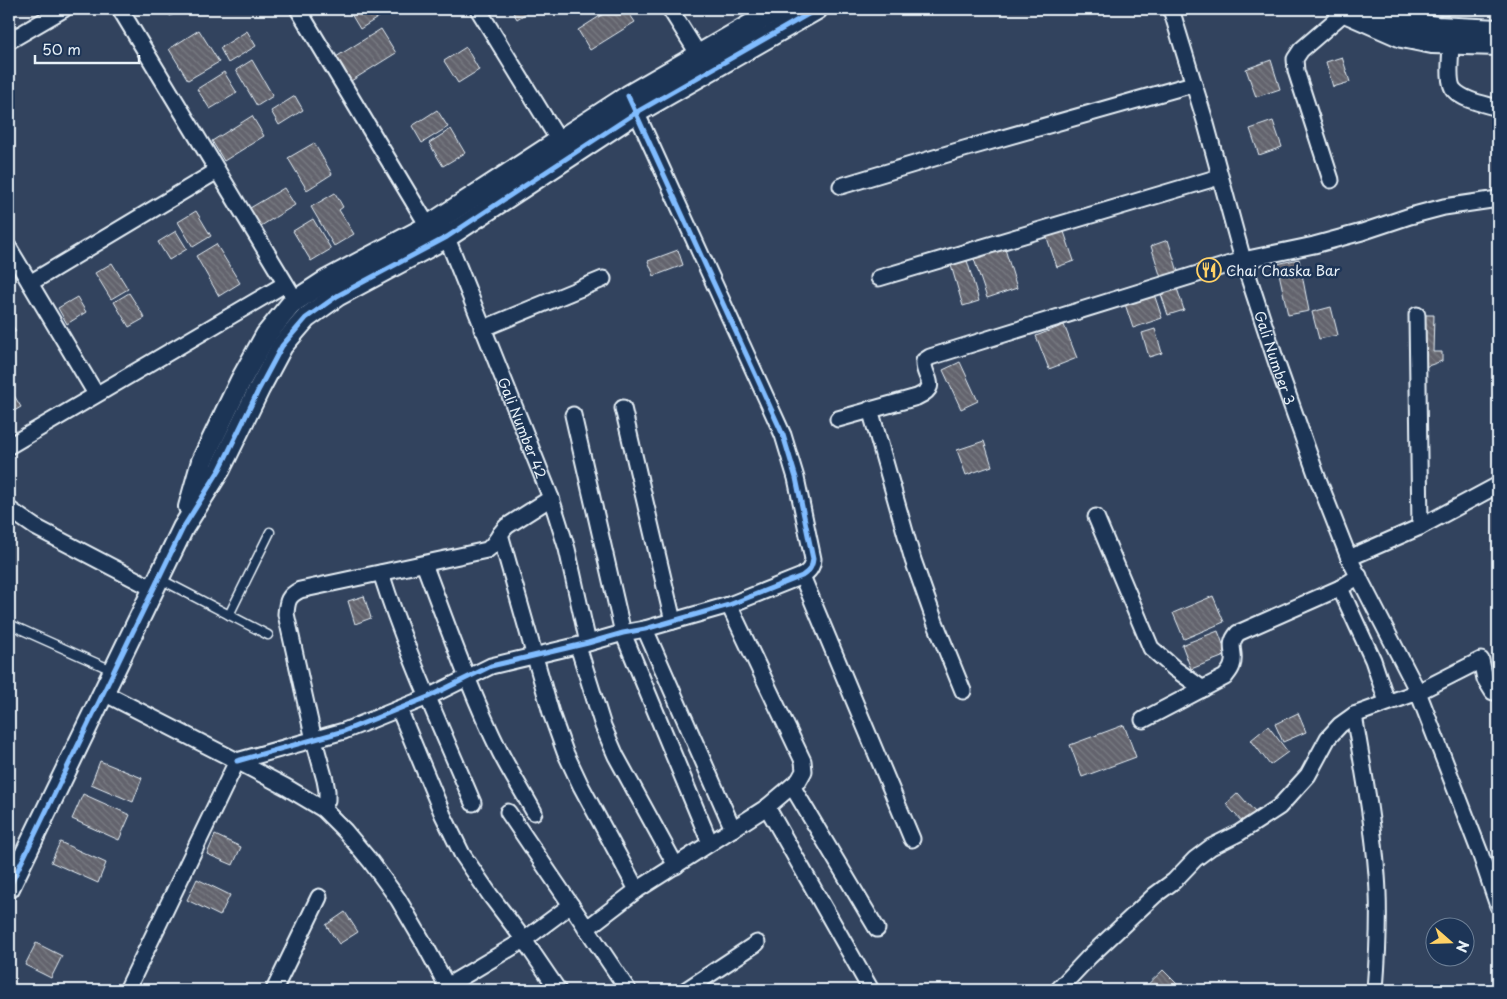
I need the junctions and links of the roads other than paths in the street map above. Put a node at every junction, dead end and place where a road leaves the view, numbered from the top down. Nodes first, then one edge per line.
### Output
1 (64, 9) edge
2 (120, 9) edge
3 (298, 9) edge
4 (478, 9) edge
5 (670, 9) edge
6 (778, 9) edge
7 (817, 9) edge
8 (1171, 9) edge
9 (1379, 9) edge
10 (1342, 10) edge
11 (1498, 30) edge
12 (9, 41) edge
13 (1451, 44) junction
14 (1498, 45) edge
15 (704, 63) junction
16 (1193, 84) junction
17 (632, 104) junction
18 (1498, 108) edge
19 (564, 148) junction
20 (217, 171) junction
21 (1219, 177) junction
22 (1331, 180) dead end
23 (841, 186) dead end
24 (1498, 199) edge
25 (434, 222) junction
26 (447, 237) junction
27 (9, 248) edge
28 (1243, 260) junction
29 (879, 278) dead end
30 (603, 279) dead end
31 (30, 283) junction
32 (285, 284) junction
33 (296, 301) junction
34 (1417, 315) dead end
35 (482, 329) junction
36 (96, 394) junction
37 (623, 408) dead end
38 (870, 409) junction
39 (573, 415) dead end
40 (838, 419) dead end
41 (9, 446) edge
42 (1498, 485) edge
43 (551, 498) junction
44 (9, 509) edge
45 (1096, 517) dead end
46 (1420, 527) junction
47 (183, 528) junction
48 (270, 532) dead end
49 (500, 534) junction
50 (1349, 558) junction
51 (424, 564) junction
52 (381, 573) junction
53 (802, 576) junction
54 (1359, 576) junction
55 (156, 583) junction
56 (1340, 588) junction
57 (728, 605) junction
58 (229, 615) junction
59 (673, 621) junction
60 (9, 624) edge
61 (645, 630) junction
62 (623, 633) junction
63 (268, 635) dead end
64 (583, 645) junction
65 (535, 656) junction
66 (114, 671) junction
67 (467, 677) junction
68 (1203, 688) junction
69 (963, 691) dead end
70 (1418, 692) junction
71 (104, 693) junction
72 (1498, 694) edge
73 (428, 696) junction
74 (1387, 702) junction
75 (399, 709) junction
76 (1354, 715) junction
77 (1143, 720) dead end
78 (314, 740) junction
79 (237, 762) junction
80 (792, 786) junction
81 (473, 803) dead end
82 (767, 807) junction
83 (323, 809) junction
84 (508, 812) dead end
85 (534, 812) dead end
86 (733, 829) junction
87 (912, 839) dead end
88 (710, 843) junction
89 (676, 866) junction
90 (9, 888) edge
91 (637, 890) junction
92 (319, 897) dead end
93 (571, 905) junction
94 (1498, 906) edge
95 (586, 929) junction
96 (877, 929) dead end
97 (524, 940) junction
98 (758, 943) dead end
99 (446, 989) edge
100 (127, 990) edge
101 (274, 990) edge
102 (558, 990) edge
103 (628, 990) edge
104 (686, 990) edge
105 (871, 990) edge
106 (1058, 990) edge
107 (1375, 990) edge

1 - 12 street
2 - 20 street
3 - 25 street, Gali Number 42
4 - 19 street
5 - 15 street
6 - 15 street
7 - 15 street
8 - 16 street, Gali Number 3
9 - 11 street
10 - 13 street
10 - 22 street
13 - 14 street
13 - 18 street
15 - 17 street
16 - 21 street, Gali Number 3
16 - 23 street
17 - 19 street
17 - 53 street
19 - 25 street
19 - 26 street
20 - 31 street
20 - 32 street
21 - 28 street, Gali Number 3
21 - 29 street
24 - 28 street
25 - 26 street, Gali Number 42
25 - 33 street
26 - 35 street, Gali Number 42
26 - 47 street
27 - 31 street
28 - 38 street
28 - 50 street, Gali Number 3
30 - 35 street
31 - 36 street
32 - 33 street
32 - 36 street
33 - 47 street
34 - 46 street
35 - 43 street, Gali Number 42
36 - 41 street
37 - 59 street
38 - 40 street
38 - 69 street
39 - 62 street
42 - 46 street
43 - 49 street
43 - 64 street, Gali Number 42
44 - 55 street
45 - 68 street
46 - 50 street
47 - 55 street
48 - 58 lane
49 - 51 street
49 - 65 street
50 - 54 street, Gali Number 3
51 - 52 street
51 - 67 street
52 - 73 street
52 - 78 street
53 - 57 street
53 - 87 street
54 - 56 street
54 - 70 street, Gali Number 3
55 - 58 lane
55 - 66 street
56 - 68 street
56 - 74 street
57 - 59 street
57 - 80 street
58 - 63 lane
59 - 61 street
60 - 66 lane
61 - 62 street
61 - 86 street
62 - 64 street
62 - 88 street
64 - 65 street
64 - 89 street, Gali Number 42
65 - 67 street
65 - 91 street
66 - 71 street
67 - 73 street
67 - 85 street
68 - 77 street
70 - 72 street
70 - 74 street
70 - 94 street, Gali Number 3
71 - 79 street
71 - 90 street
73 - 75 street
73 - 81 street
74 - 76 street
75 - 78 street
75 - 97 street
76 - 106 street
76 - 107 street
78 - 79 street
78 - 83 street
79 - 83 street
79 - 100 street
80 - 82 street
80 - 96 street
82 - 86 street
82 - 105 street
83 - 99 street
84 - 93 street
86 - 88 street
88 - 89 street
89 - 91 street
91 - 95 street
92 - 101 street
93 - 95 street
93 - 97 street
95 - 103 street
97 - 99 street
97 - 102 street
98 - 104 street

